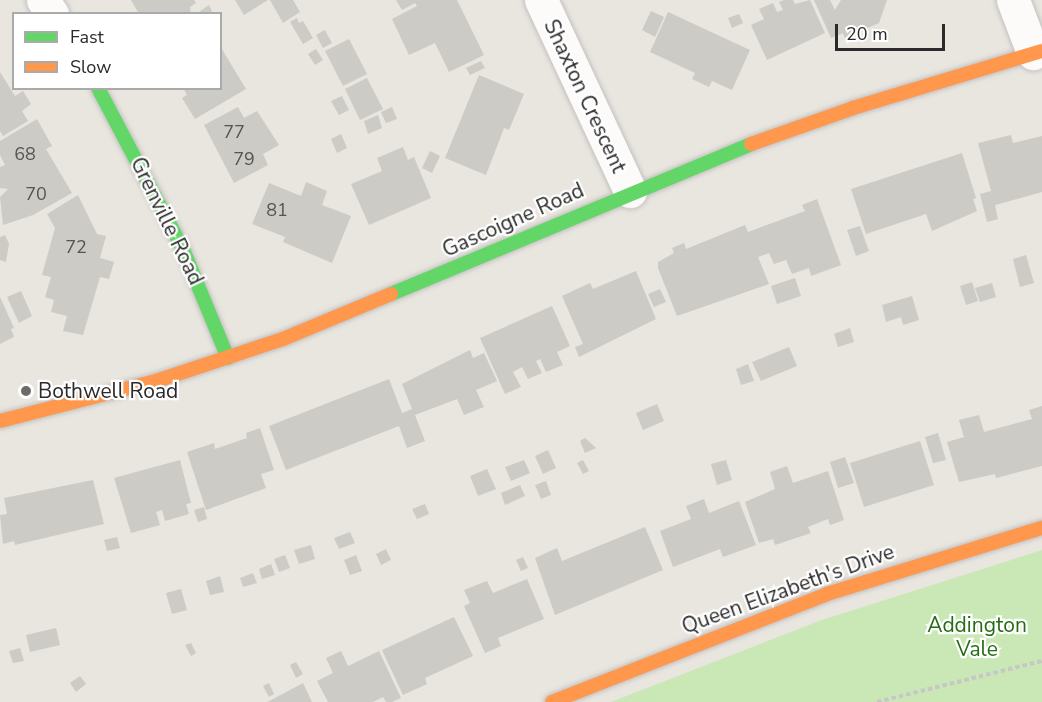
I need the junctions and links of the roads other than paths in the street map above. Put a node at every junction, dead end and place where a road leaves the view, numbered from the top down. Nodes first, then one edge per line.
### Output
1 (541, 0) edge
2 (1013, 0) edge
3 (1038, 52) edge
4 (99, 90) edge
5 (630, 191) junction
6 (228, 358) junction
7 (0, 421) edge
8 (1042, 528) edge
9 (552, 702) edge

1 - 5 street, Shaxton Crescent
2 - 3 street
3 - 5 street, Gascoigne Road
4 - 6 street, Grenville Road
5 - 6 street, Gascoigne Road
6 - 7 street, Gascoigne Road
8 - 9 street, Queen Elizabeth's Drive

